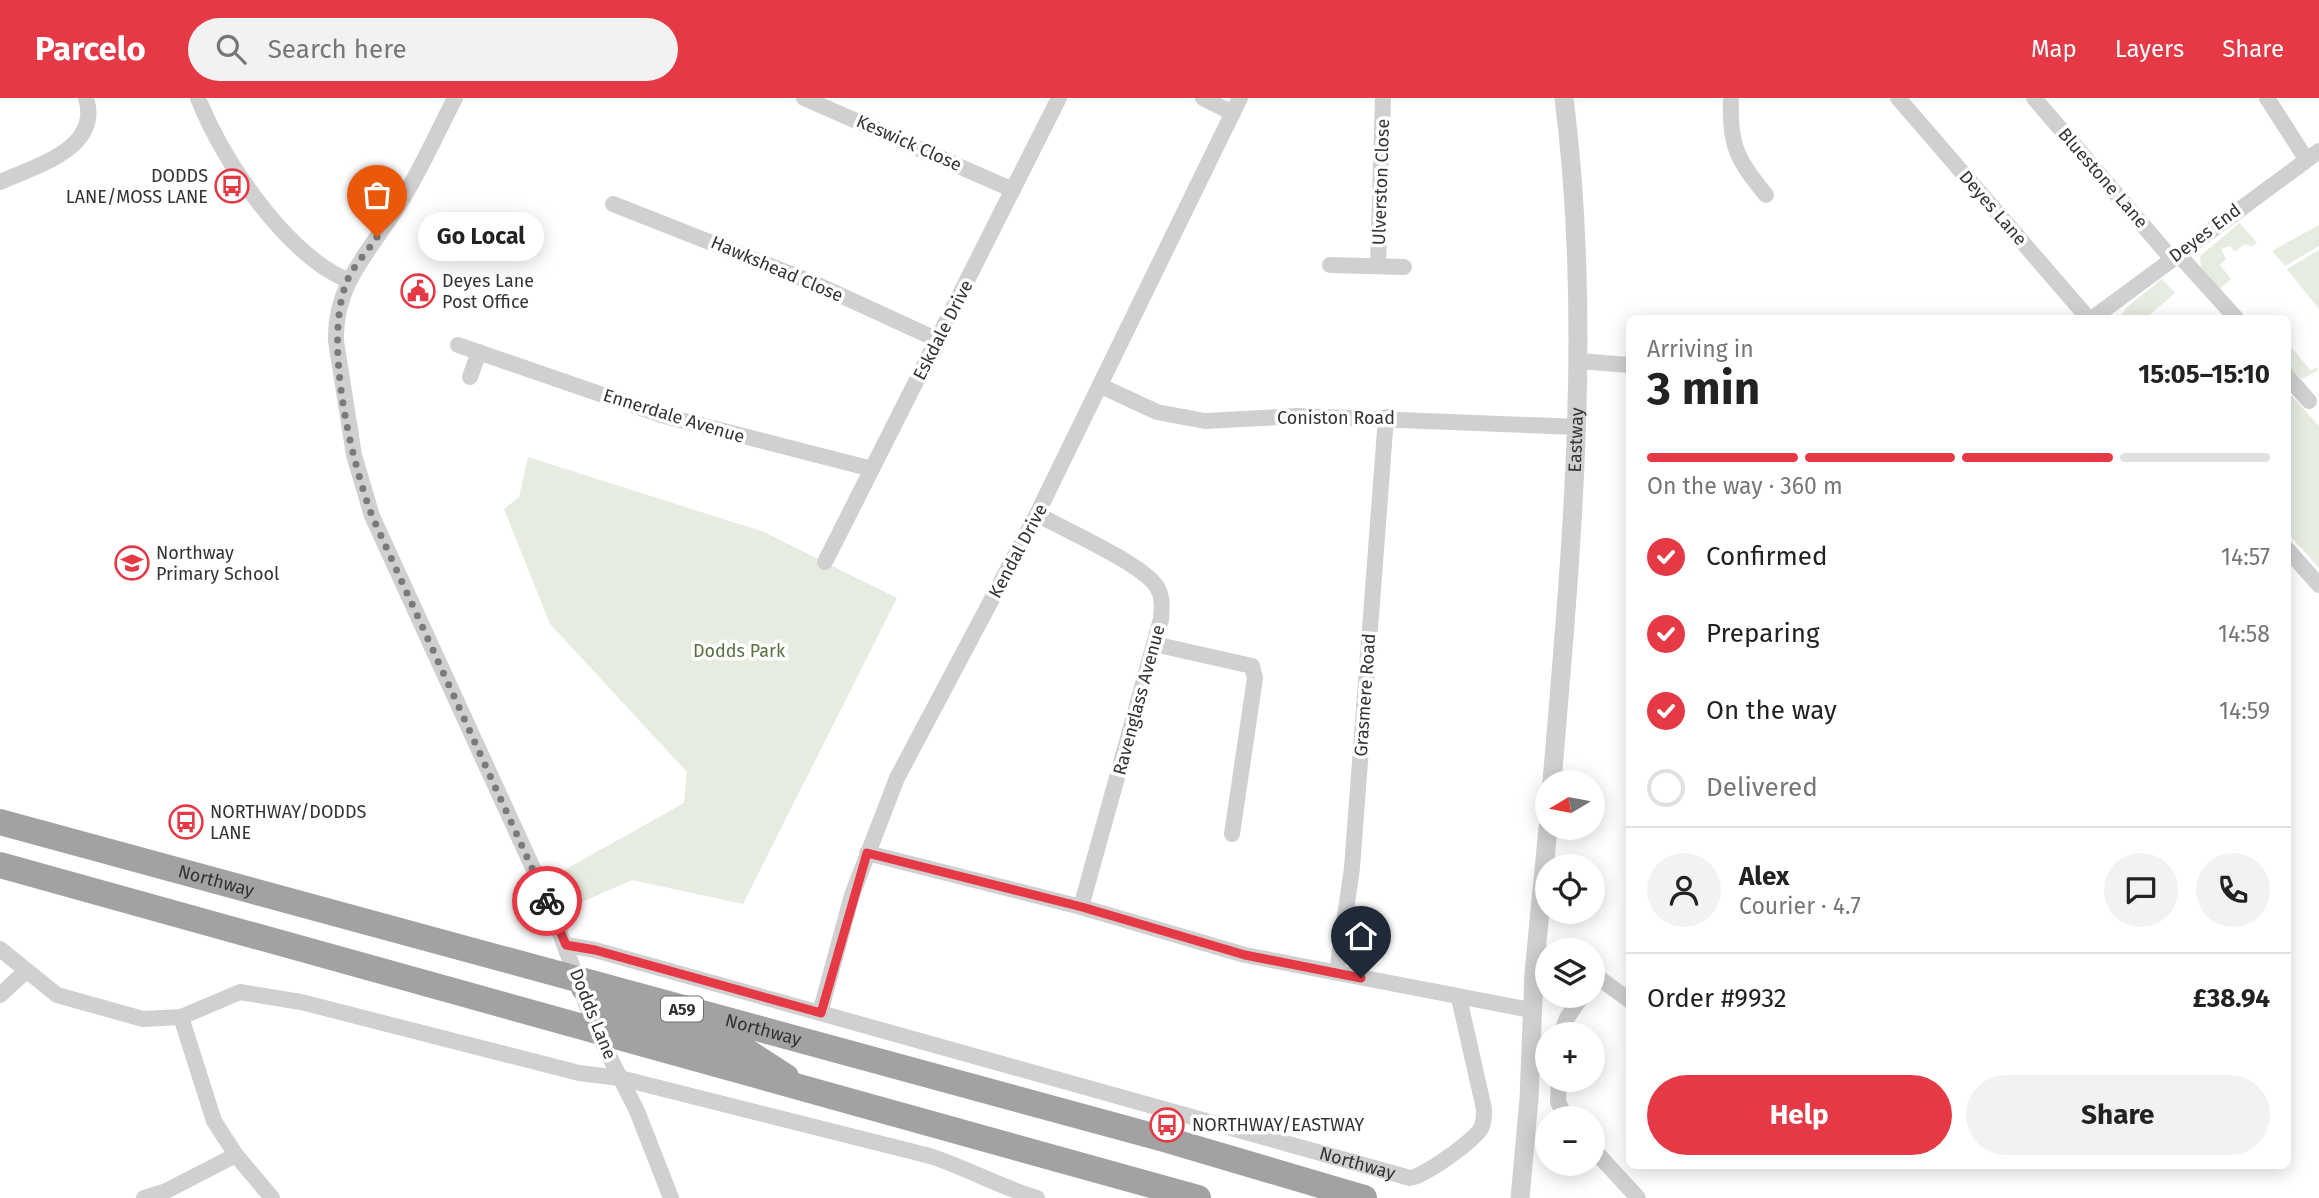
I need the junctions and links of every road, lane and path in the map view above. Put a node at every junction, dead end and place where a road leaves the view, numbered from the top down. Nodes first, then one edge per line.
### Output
1 (86, 98) edge
2 (198, 98) edge
3 (455, 98) edge
4 (804, 98) edge
5 (1059, 98) edge
6 (1203, 98) edge
7 (1383, 98) edge
8 (1563, 98) edge
9 (1731, 98) edge
10 (1898, 98) edge
11 (2034, 98) edge
12 (2267, 98) edge
13 (1236, 105) edge
14 (2313, 155) edge
15 (0, 182) edge
16 (1013, 190) junction
17 (1766, 195) dead end
18 (613, 204) dead end
19 (2175, 256) junction
20 (1331, 265) dead end
21 (1378, 267) junction
22 (1404, 267) dead end
23 (347, 280) junction
24 (2085, 315) edge
25 (2097, 315) edge
26 (2233, 315) edge
27 (938, 340) junction
28 (458, 345) dead end
29 (479, 352) junction
30 (1579, 361) junction
31 (1626, 365) edge
32 (470, 377) dead end
33 (2291, 381) edge
34 (1101, 386) junction
35 (2309, 401) dead end
36 (1386, 417) junction
37 (1578, 426) junction
38 (872, 469) junction
39 (1037, 514) junction
40 (2291, 553) edge
41 (825, 562) dead end
42 (2319, 584) edge
43 (1154, 644) junction
44 (1553, 770) edge
45 (0, 822) edge
46 (1232, 834) dead end
47 (1548, 840) edge
48 (867, 853) junction
49 (0, 865) edge
50 (1082, 907) junction
51 (1544, 938) edge
52 (566, 945) junction
53 (0, 949) edge
54 (25, 972) junction
55 (1337, 972) junction
56 (580, 981) junction
57 (1605, 985) edge
58 (1535, 992) edge
59 (0, 995) edge
60 (1459, 998) junction
61 (1626, 998) edge
62 (1531, 1010) junction
63 (821, 1013) junction
64 (181, 1017) junction
65 (596, 1030) junction
66 (620, 1078) junction
67 (798, 1087) junction
68 (236, 1155) junction
69 (1605, 1162) edge
70 (1009, 1194) edge
71 (144, 1198) edge
72 (272, 1198) edge
73 (671, 1198) edge
74 (1037, 1198) edge
75 (1198, 1198) edge
76 (1364, 1198) edge
77 (1520, 1198) edge
78 (1638, 1198) edge

1 - 15 street
2 - 23 street
3 - 23 street
4 - 16 street, Keswick Close
5 - 16 street, Eskdale Drive
6 - 13 street
7 - 21 street, Ulverston Close
8 - 30 street, Eastway
9 - 17 street
10 - 24 street, Deyes Lane
11 - 19 street, Bluestone Lane
12 - 14 street
13 - 34 street, Kendal Drive
14 - 19 street, Deyes End
16 - 27 street, Eskdale Drive
18 - 27 street, Hawkshead Close
19 - 25 street, Deyes End
19 - 26 street, Bluestone Lane
20 - 21 street, Ulverston Close
21 - 22 street, Ulverston Close
23 - 52 street, Dodds Lane
27 - 38 street, Eskdale Drive
28 - 29 street, Ennerdale Avenue
29 - 32 street
29 - 38 street, Ennerdale Avenue
30 - 31 street
30 - 37 street, Eastway
33 - 35 street
34 - 36 street, Coniston Road
34 - 39 street, Kendal Drive
36 - 37 street, Coniston Road
36 - 55 street, Grasmere Road
37 - 44 street, Eastway
38 - 41 street, Eskdale Drive
39 - 43 street, Ravenglass Avenue
39 - 48 street, Kendal Drive
40 - 42 street
43 - 46 street
43 - 50 street, Ravenglass Avenue
45 - 56 highway, Northway / A59
47 - 51 street
48 - 50 street
48 - 63 street, Kendal Drive
49 - 65 highway, A59
50 - 55 street
52 - 56 street, Dodds Lane
52 - 63 street, Northway
53 - 54 street
54 - 59 street
54 - 64 street
55 - 60 street
56 - 65 street, Dodds Lane
56 - 67 highway
56 - 76 highway, Northway / A59
57 - 61 street
58 - 62 street
60 - 62 street
60 - 63 street, Northway
62 - 77 street
64 - 66 street
64 - 68 street
65 - 66 street, Dodds Lane
65 - 67 highway, A59
66 - 70 street
66 - 73 street, Dodds Lane
67 - 75 highway, A59
68 - 71 street
68 - 72 street
69 - 78 street
70 - 74 street

